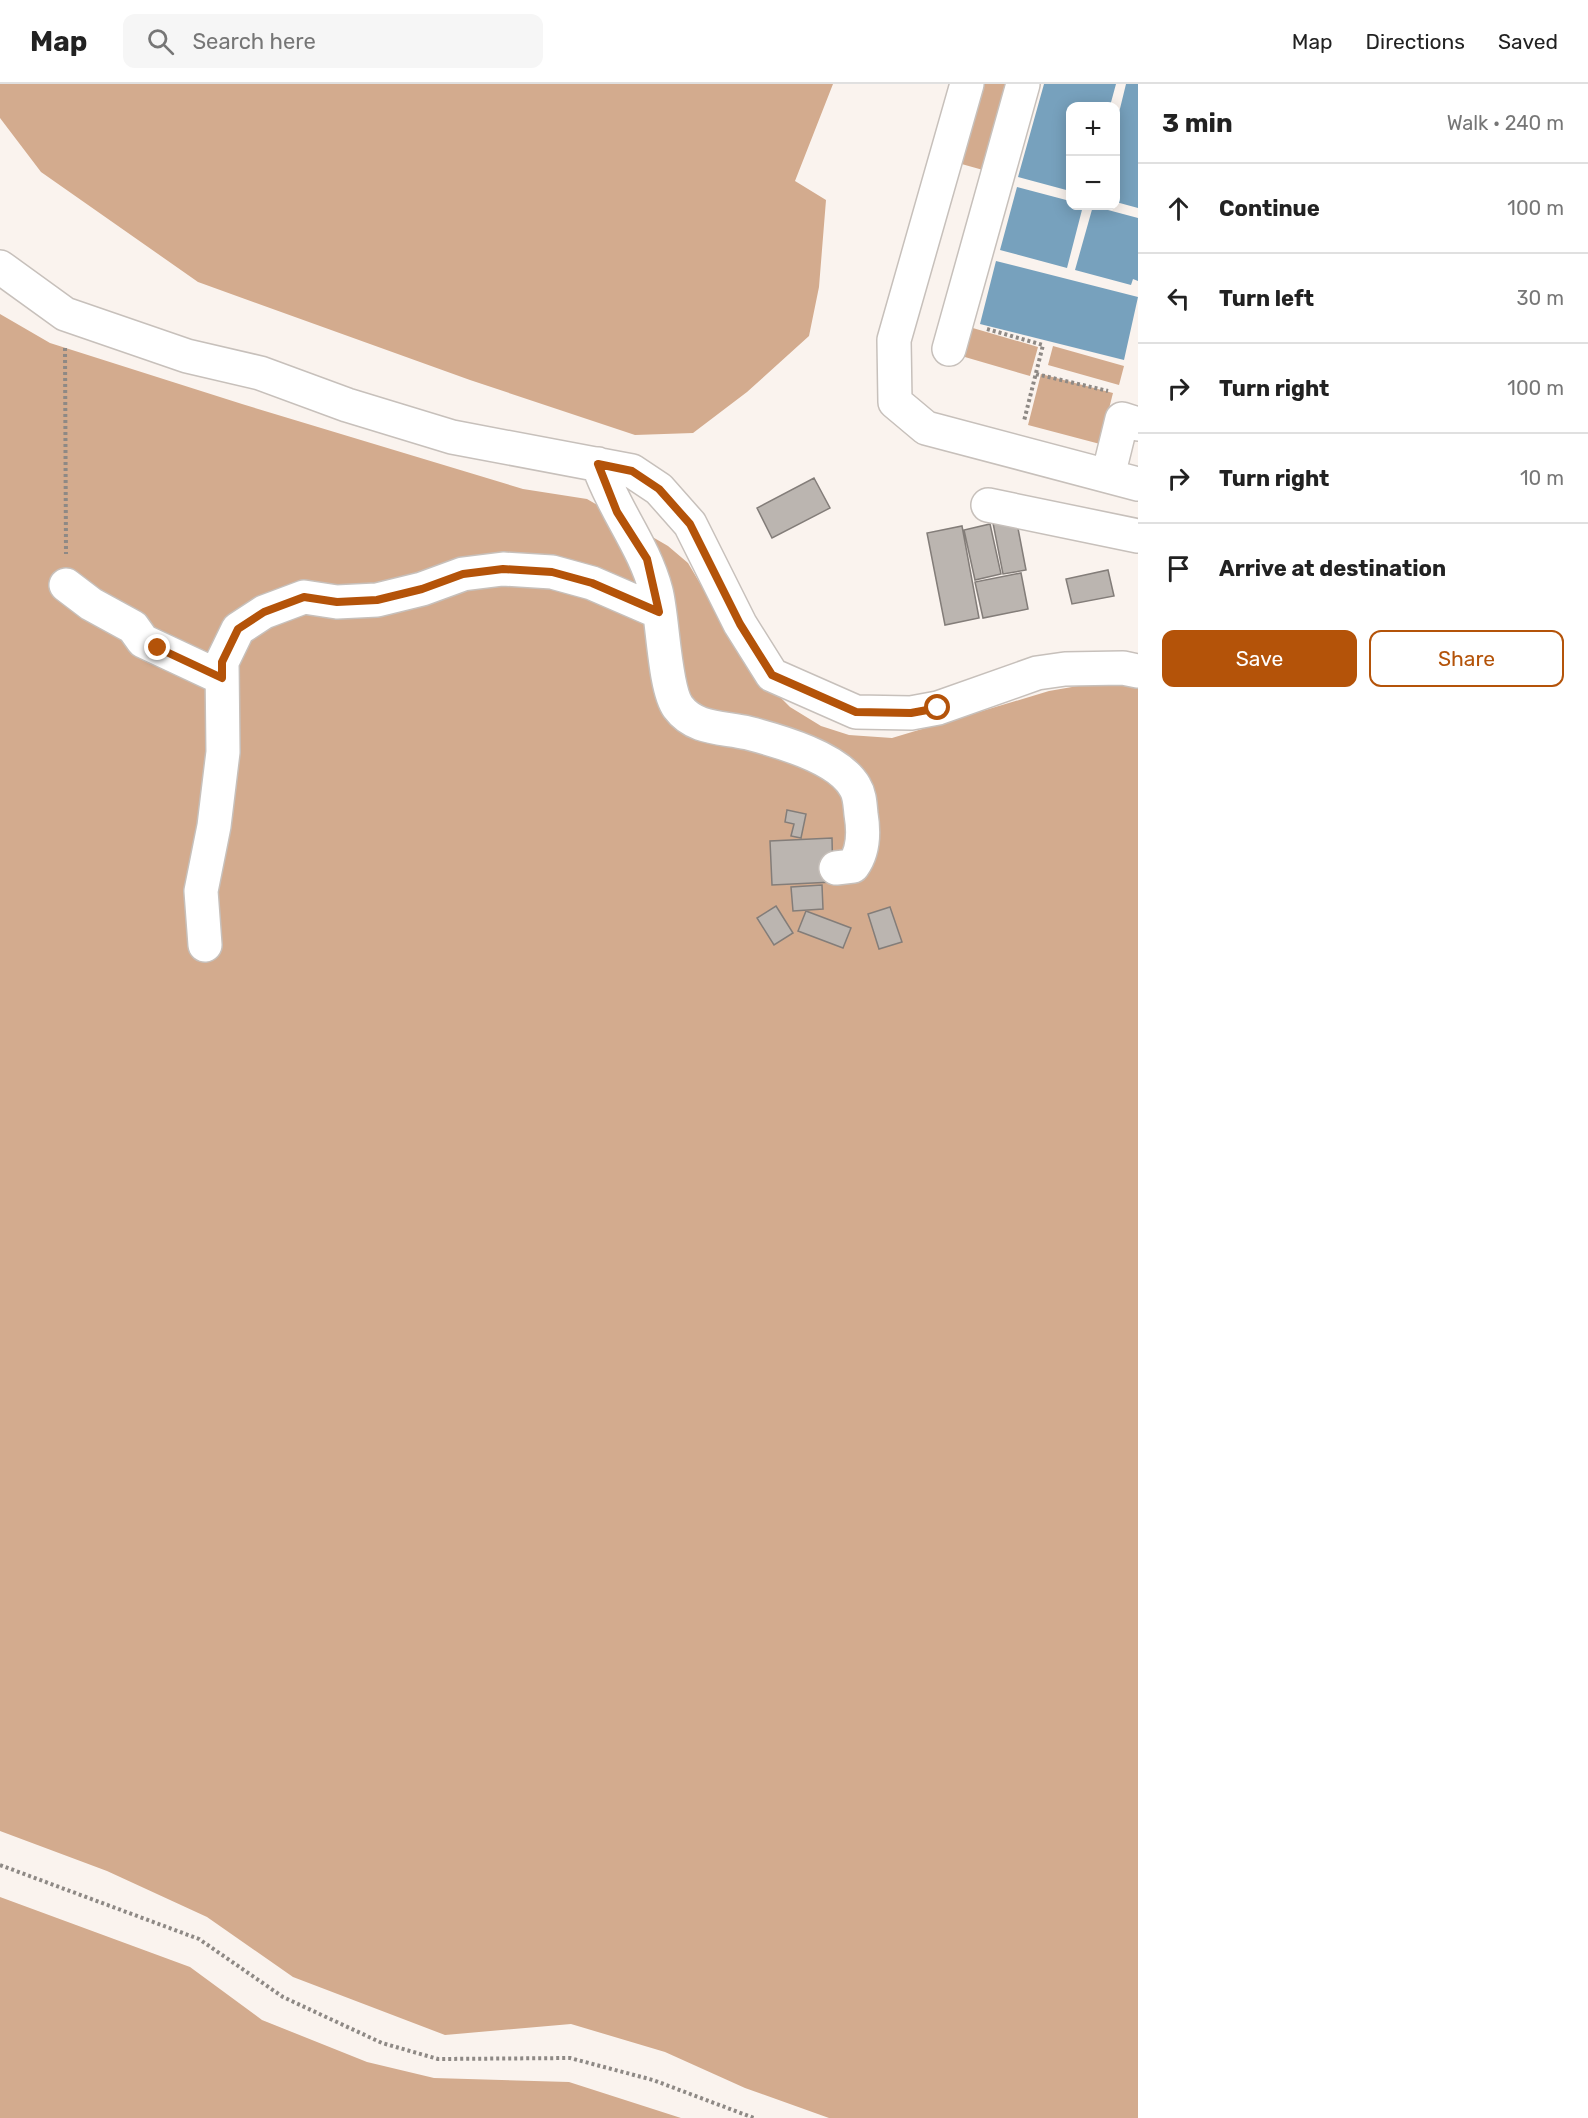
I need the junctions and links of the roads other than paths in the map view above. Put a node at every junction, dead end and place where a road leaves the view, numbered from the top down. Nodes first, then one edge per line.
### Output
1 (967, 84) edge
2 (1023, 84) edge
3 (0, 267) edge
4 (953, 335) road end
5 (1138, 424) edge
6 (598, 464) junction
7 (1123, 480) edge
8 (988, 505) dead end
9 (1138, 536) edge
10 (66, 576) road end
11 (659, 612) junction
12 (1138, 671) edge
13 (222, 678) junction
14 (836, 868) dead end
15 (205, 945) dead end

1 - 7 street
2 - 4 street
3 - 6 street
5 - 7 street
6 - 11 street
6 - 12 street
8 - 9 street
10 - 13 street
11 - 13 street
11 - 14 street
13 - 15 street

